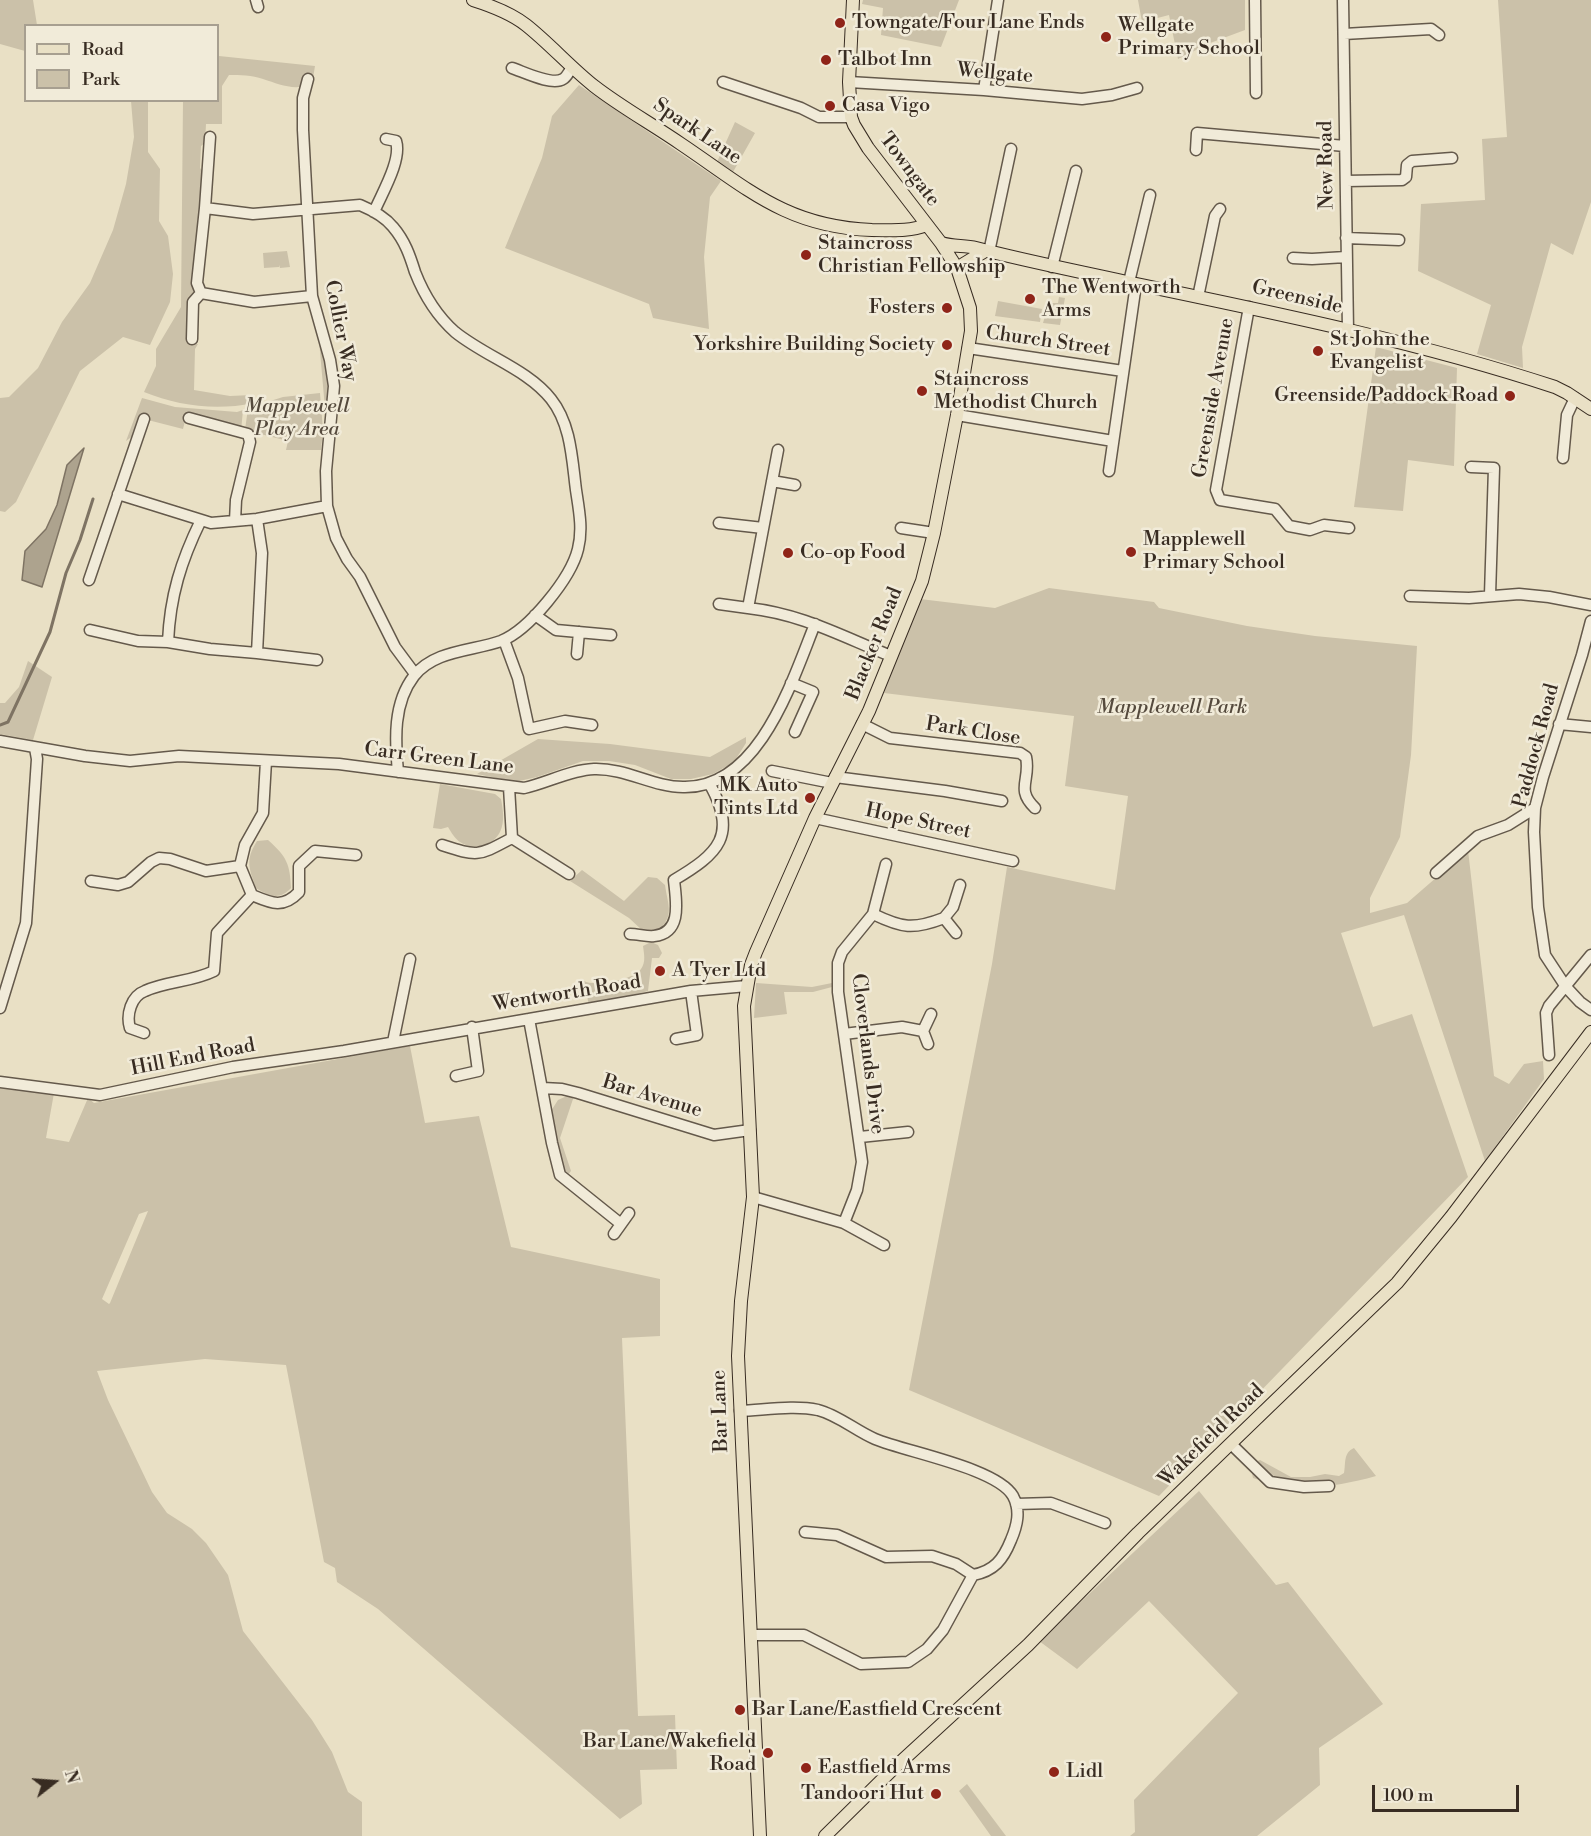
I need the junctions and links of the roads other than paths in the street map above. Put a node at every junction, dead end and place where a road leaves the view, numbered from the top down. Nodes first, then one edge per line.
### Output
1 (473, 0) edge
2 (853, 0) edge
3 (998, 0) edge
4 (1255, 0) edge
5 (1343, 0) edge
6 (1344, 34) junction
7 (1438, 35) dead end
8 (512, 68) dead end
9 (572, 68) junction
10 (308, 79) dead end
11 (723, 82) dead end
12 (849, 82) junction
13 (1137, 88) dead end
14 (984, 90) junction
15 (1256, 93) dead end
16 (852, 117) junction
17 (210, 137) dead end
18 (386, 139) dead end
19 (1345, 146) junction
20 (1011, 149) dead end
21 (1197, 150) dead end
22 (1452, 158) dead end
23 (1076, 171) dead end
24 (1346, 180) junction
25 (1150, 195) dead end
26 (205, 208) junction
27 (306, 209) junction
28 (1220, 209) dead end
29 (374, 212) junction
30 (926, 225) junction
31 (1346, 238) junction
32 (1399, 240) dead end
33 (941, 243) junction
34 (987, 251) junction
35 (1346, 257) junction
36 (1293, 258) dead end
37 (1052, 267) junction
38 (957, 268) junction
39 (1133, 283) junction
40 (201, 293) junction
41 (312, 296) junction
42 (1198, 297) junction
43 (1249, 307) junction
44 (1348, 330) junction
45 (192, 339) dead end
46 (968, 348) junction
47 (1123, 371) junction
48 (1575, 398) junction
49 (1591, 409) edge
50 (957, 415) junction
51 (189, 418) dead end
52 (144, 419) dead end
53 (1113, 441) junction
54 (778, 450) dead end
55 (1563, 458) dead end
56 (1471, 467) dead end
57 (1109, 471) dead end
58 (772, 481) junction
59 (795, 486) dead end
60 (118, 494) junction
61 (327, 506) junction
62 (257, 519) junction
63 (201, 520) junction
64 (235, 521) junction
65 (719, 523) dead end
66 (763, 528) junction
67 (901, 528) dead end
68 (1349, 528) dead end
69 (934, 533) junction
70 (89, 580) dead end
71 (1490, 595) junction
72 (1410, 596) dead end
73 (719, 604) dead end
74 (1591, 605) edge
75 (748, 608) junction
76 (535, 615) junction
77 (1591, 621) edge
78 (815, 624) junction
79 (90, 630) dead end
80 (579, 632) junction
81 (611, 635) dead end
82 (504, 640) junction
83 (168, 642) junction
84 (257, 653) junction
85 (577, 654) dead end
86 (891, 656) junction
87 (317, 660) dead end
88 (415, 674) junction
89 (791, 683) junction
90 (862, 724) junction
91 (1559, 724) junction
92 (591, 725) dead end
93 (1591, 727) edge
94 (795, 732) dead end
95 (0, 741) edge
96 (35, 748) junction
97 (266, 761) junction
98 (772, 771) dead end
99 (398, 772) junction
100 (833, 780) junction
101 (709, 783) junction
102 (509, 787) junction
103 (1002, 801) dead end
104 (1035, 808) dead end
105 (1535, 808) junction
106 (815, 818) junction
107 (512, 838) junction
108 (442, 844) dead end
109 (356, 855) dead end
110 (1013, 861) dead end
111 (886, 864) dead end
112 (240, 866) junction
113 (1436, 873) dead end
114 (569, 874) dead end
115 (90, 881) dead end
116 (960, 885) dead end
117 (252, 895) junction
118 (873, 914) junction
119 (944, 918) junction
120 (630, 933) dead end
121 (956, 933) dead end
122 (1591, 956) edge
123 (410, 959) dead end
124 (747, 986) junction
125 (1566, 987) junction
126 (691, 991) junction
127 (0, 1008) edge
128 (1591, 1010) edge
129 (931, 1014) dead end
130 (529, 1019) junction
131 (472, 1027) junction
132 (923, 1031) junction
133 (1591, 1032) edge
134 (144, 1033) dead end
135 (844, 1034) junction
136 (676, 1039) dead end
137 (393, 1042) junction
138 (927, 1044) dead end
139 (1549, 1055) dead end
140 (456, 1076) dead end
141 (0, 1082) edge
142 (543, 1088) junction
143 (750, 1130) junction
144 (908, 1132) dead end
145 (860, 1137) junction
146 (753, 1197) junction
147 (629, 1213) dead end
148 (844, 1223) junction
149 (621, 1224) junction
150 (614, 1234) dead end
151 (884, 1245) dead end
152 (740, 1411) junction
153 (1231, 1444) junction
154 (1329, 1486) dead end
155 (1016, 1504) junction
156 (1105, 1523) dead end
157 (805, 1532) dead end
158 (973, 1575) junction
159 (751, 1635) junction
160 (760, 1836) edge
161 (825, 1836) edge

1 - 9 main road, Spark Lane
2 - 12 main road, Towngate
3 - 14 street
4 - 15 street
5 - 6 street, New Road
6 - 7 street
6 - 19 street, New Road
8 - 9 street
9 - 30 main road, Spark Lane
10 - 27 street, Collier Way
11 - 16 street
12 - 14 street, Wellgate
12 - 16 main road, Towngate
13 - 14 street, Wellgate
16 - 30 main road, Towngate
17 - 26 street
18 - 29 street
19 - 21 street
19 - 24 street, New Road
20 - 34 street
22 - 24 street
23 - 37 street
24 - 31 street, New Road
25 - 39 street
26 - 27 street
26 - 40 street
27 - 29 street
27 - 41 street, Collier Way
28 - 42 street
29 - 76 street
30 - 33 main road, Towngate
31 - 32 street
31 - 35 street, New Road
33 - 34 main road, Greenside
33 - 38 main road, Blacker Road
34 - 37 main road, Greenside
34 - 38 main road
35 - 36 street
35 - 44 street, New Road
37 - 39 main road, Greenside
38 - 46 main road, Blacker Road
39 - 42 main road, Greenside
39 - 47 street
40 - 41 street
40 - 45 street
41 - 61 street, Collier Way
42 - 43 main road, Greenside
43 - 44 main road, Greenside
43 - 68 street, Greenside Avenue
44 - 48 main road, Greenside
46 - 47 street, Church Street
46 - 50 main road, Blacker Road
47 - 53 street
48 - 49 main road, Greenside
48 - 55 street
50 - 53 street
50 - 69 main road, Blacker Road
51 - 64 street
52 - 60 street
53 - 57 street
54 - 58 street
56 - 71 street
58 - 59 street
58 - 66 street
60 - 63 street
60 - 70 street
61 - 62 street
61 - 88 street, Collier Way
62 - 64 street
62 - 84 street
63 - 64 street
63 - 83 street
65 - 66 street
66 - 75 street
67 - 69 street
69 - 86 main road, Blacker Road
71 - 72 street
71 - 74 street
73 - 75 street
75 - 78 street
76 - 80 street
76 - 82 street
77 - 91 street, Paddock Road
78 - 86 street
78 - 89 street, Carr Green Lane
79 - 83 street
80 - 81 street
80 - 85 street
82 - 88 street
82 - 92 street
83 - 84 street
84 - 87 street
86 - 90 main road, Blacker Road
88 - 99 street
89 - 94 street
89 - 101 street, Carr Green Lane
90 - 100 main road, Blacker Road
90 - 104 street, Park Close
91 - 93 street
91 - 105 street, Paddock Road
95 - 96 street, Carr Green Lane
96 - 97 street, Carr Green Lane
96 - 127 street
97 - 99 street, Carr Green Lane
97 - 112 street
98 - 100 street
99 - 102 street, Carr Green Lane
100 - 103 street
100 - 106 main road, Blacker Road
101 - 102 street, Carr Green Lane
101 - 120 street
102 - 107 street
105 - 113 street
105 - 125 street, Paddock Road
106 - 110 street, Hope Street
106 - 124 main road, Blacker Road
107 - 108 street
107 - 114 street
109 - 117 street
111 - 118 street, Cloverlands Drive
112 - 115 street
112 - 117 street
116 - 119 street
117 - 134 street
118 - 119 street
118 - 135 street, Cloverlands Drive
119 - 121 street
122 - 125 street
123 - 137 street
124 - 126 street, Wentworth Road
124 - 143 main road, Bar Lane
125 - 128 street, Paddock Road
125 - 139 street
126 - 130 street, Wentworth Road
126 - 136 street
129 - 132 street
130 - 131 street, Wentworth Road
130 - 142 street
131 - 137 street, Wentworth Road
131 - 140 street
132 - 135 street
132 - 138 street
133 - 153 main road, Wakefield Road
135 - 145 street, Cloverlands Drive
137 - 141 street, Hill End Road
142 - 143 street, Bar Avenue
142 - 149 street
143 - 146 main road, Bar Lane
144 - 145 street
145 - 148 street, Cloverlands Drive
146 - 148 street
146 - 152 main road, Bar Lane
147 - 149 street
148 - 151 street
149 - 150 street
152 - 155 street
152 - 159 main road, Bar Lane
153 - 154 street
153 - 161 main road, Wakefield Road
155 - 156 street
155 - 158 street
157 - 158 street
158 - 159 street
159 - 160 main road, Bar Lane

